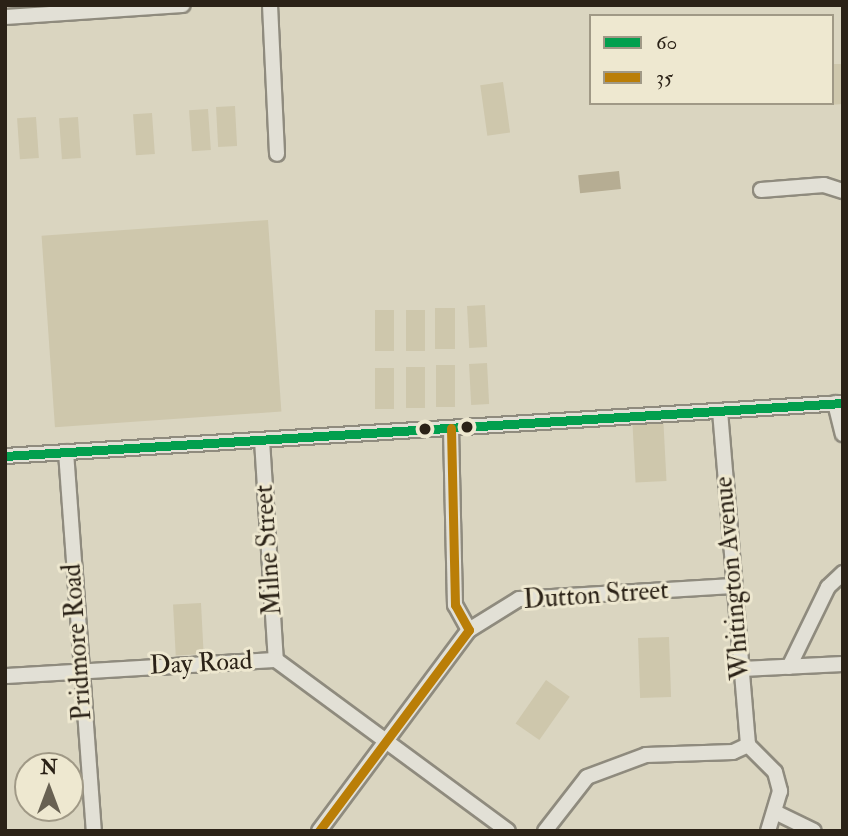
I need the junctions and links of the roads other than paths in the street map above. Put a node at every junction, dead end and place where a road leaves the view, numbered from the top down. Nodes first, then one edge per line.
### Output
1 (183, 5) edge
2 (270, 5) edge
3 (5, 17) edge
4 (277, 154) dead end
5 (761, 190) dead end
6 (843, 191) edge
7 (839, 403) edge
8 (720, 411) junction
9 (451, 428) junction
10 (843, 434) edge
11 (262, 440) junction
12 (66, 452) junction
13 (5, 456) edge
14 (843, 573) edge
15 (733, 586) junction
16 (469, 630) junction
17 (276, 660) junction
18 (843, 664) edge
19 (789, 667) junction
20 (742, 669) junction
21 (79, 670) junction
22 (5, 676) edge
23 (385, 744) junction
24 (748, 745) junction
25 (775, 812) junction
26 (94, 831) edge
27 (319, 831) edge
28 (508, 831) edge
29 (545, 831) edge
30 (768, 831) edge
31 (814, 831) edge

1 - 3 street
2 - 4 street
5 - 6 street
7 - 8 street
7 - 10 street
8 - 9 street
8 - 15 street, Whitington Avenue
9 - 11 street
9 - 16 street
11 - 12 street
11 - 17 street, Milne Street
12 - 13 street
12 - 21 street, Pridmore Road
14 - 19 street
15 - 16 street, Dutton Street
15 - 20 street, Whitington Avenue
16 - 23 street
17 - 21 street, Day Road
17 - 23 street, Day Road
18 - 19 street
19 - 20 street
20 - 24 street, Whitington Avenue
21 - 22 street, Day Road
21 - 26 street, Pridmore Road
23 - 27 street
23 - 28 street, Day Road
24 - 25 street
24 - 29 street
25 - 30 street
25 - 31 street

